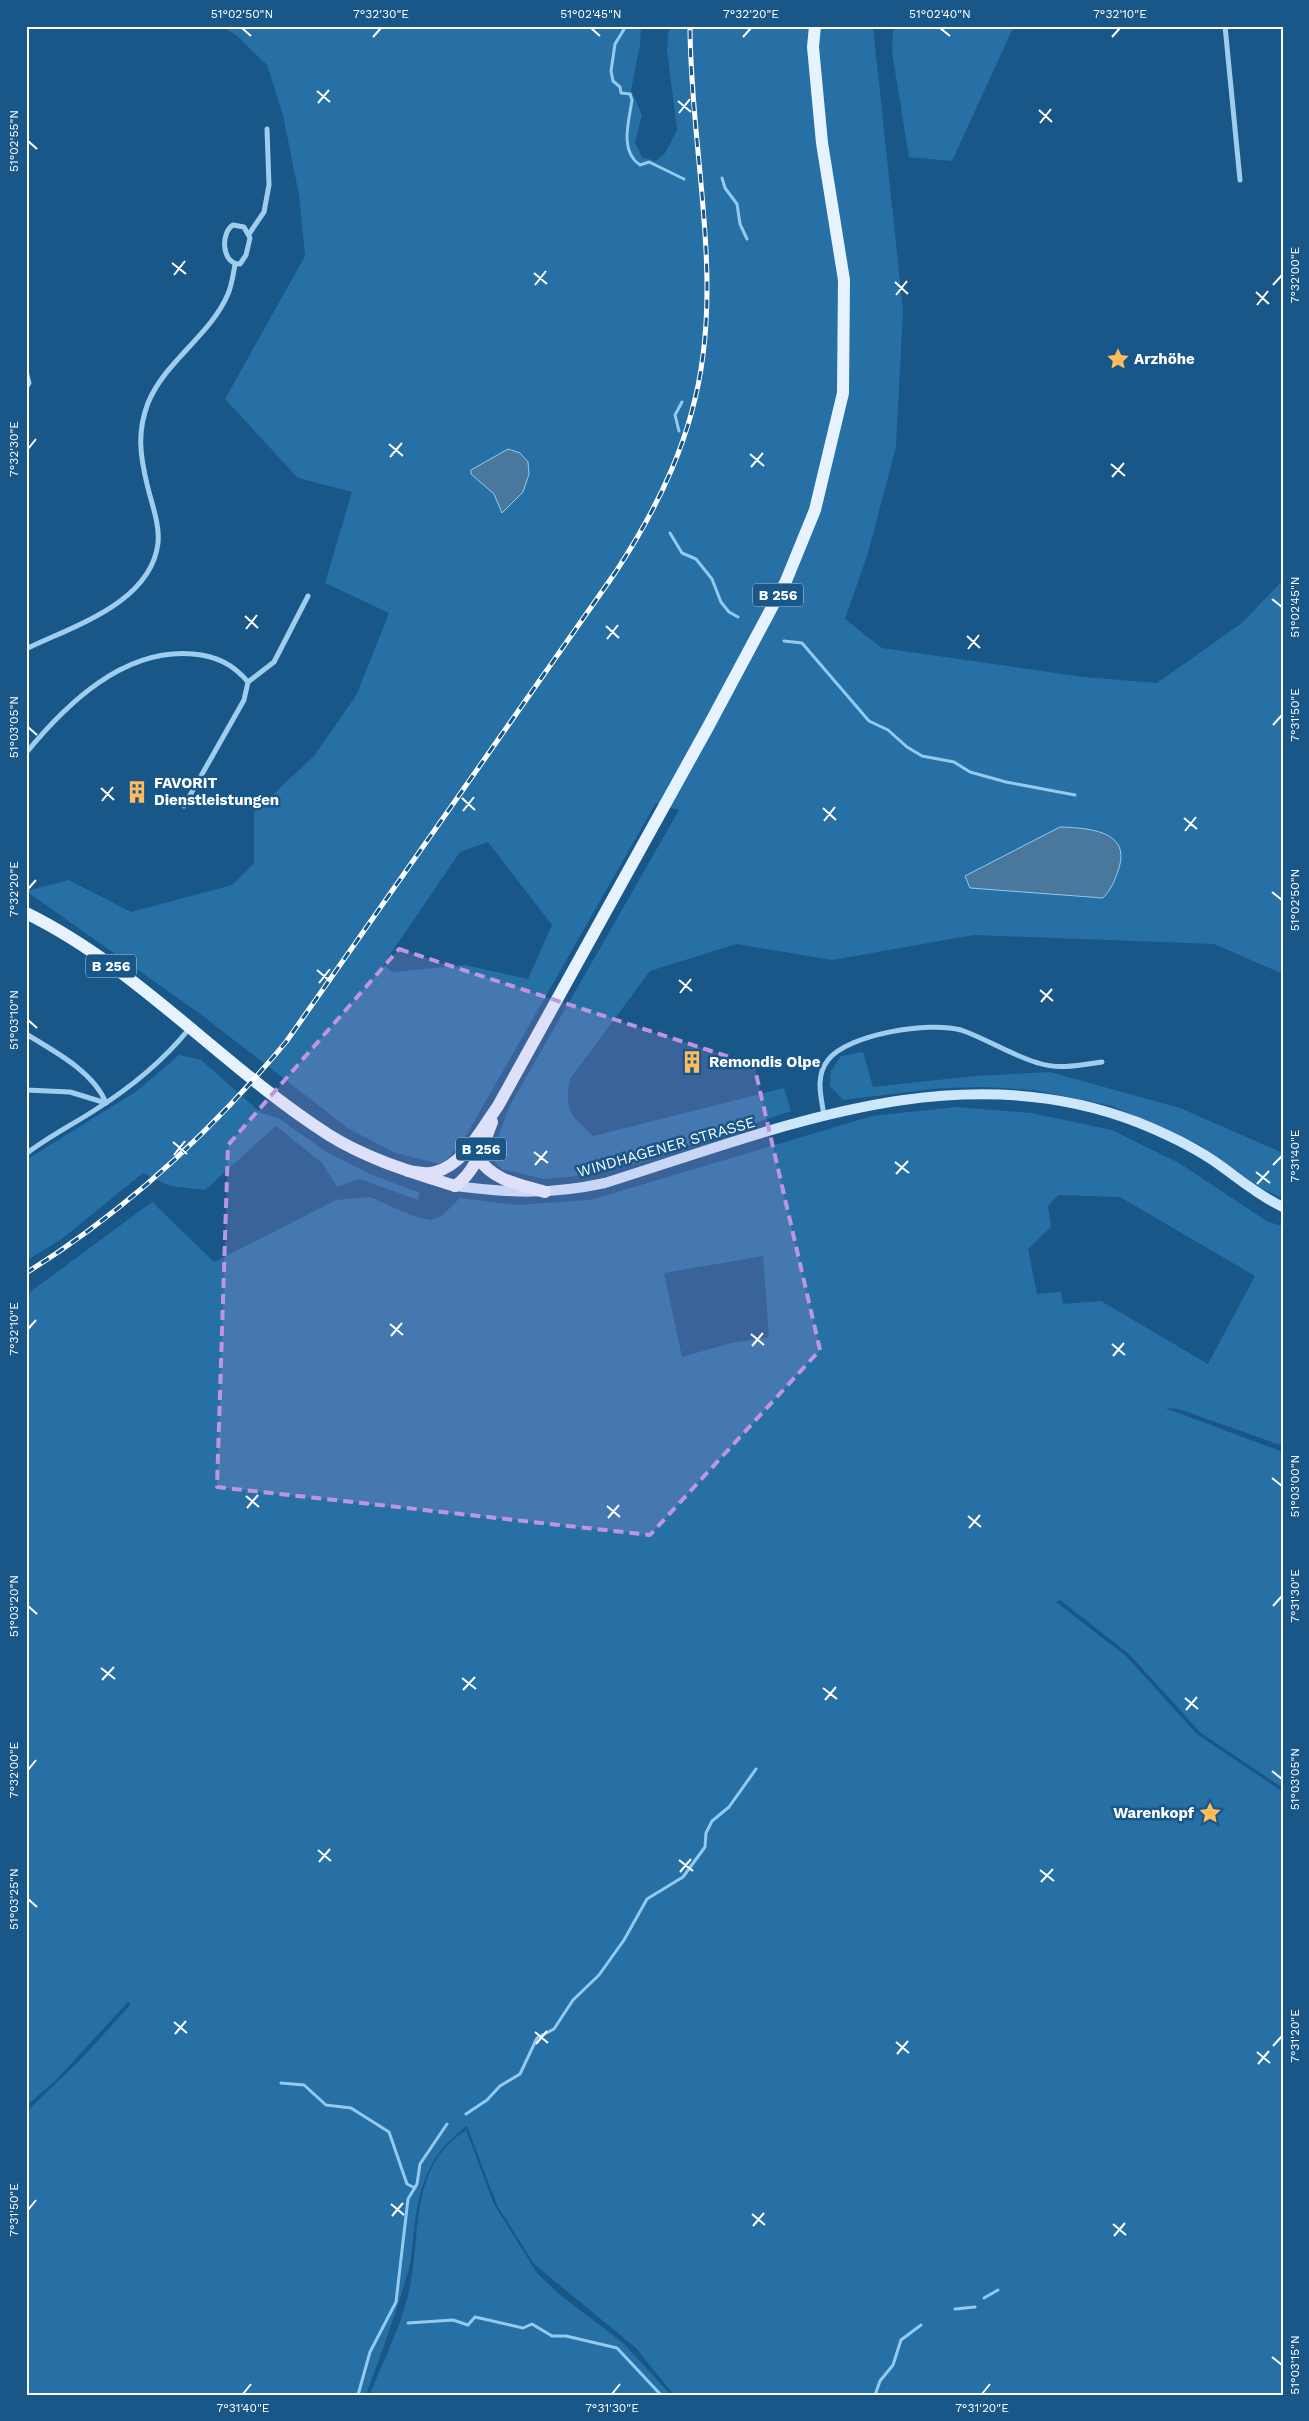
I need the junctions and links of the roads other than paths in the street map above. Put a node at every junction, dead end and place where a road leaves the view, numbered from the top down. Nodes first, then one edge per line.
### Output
1 (815, 26) edge
2 (1225, 26) edge
3 (267, 128) dead end
4 (1240, 180) dead end
5 (249, 234) junction
6 (236, 265) junction
7 (26, 371) edge
8 (26, 388) edge
9 (308, 596) dead end
10 (26, 649) edge
11 (248, 682) junction
12 (26, 753) edge
13 (184, 806) dead end
14 (26, 913) edge
15 (189, 1029) junction
16 (26, 1034) edge
17 (1102, 1062) dead end
18 (26, 1090) edge
19 (106, 1103) junction
20 (498, 1106) junction
21 (824, 1115) junction
22 (464, 1153) junction
23 (26, 1154) edge
24 (478, 1158) junction
25 (408, 1171) junction
26 (455, 1186) junction
27 (545, 1192) junction
28 (1283, 1207) edge

1 - 20 main road, B 256
2 - 4 street
3 - 5 street
5 - 6 street
5 - 6 street
6 - 10 street
7 - 8 street
9 - 11 street
11 - 12 street
11 - 13 street
14 - 15 main road, B 256
15 - 19 street
15 - 25 main road, B 256
16 - 19 street
17 - 21 street
18 - 19 street
19 - 23 street
20 - 22 main road, B 256
20 - 24 main road, B 256
21 - 27 main road, WINDHAGENER STRASSE
21 - 28 main road, WINDHAGENER STRASSE
22 - 25 main road, B 256
22 - 26 main road, B 256
24 - 26 main road, B 256
24 - 27 main road, B 256
25 - 26 main road, B 256
26 - 27 main road, WINDHAGENER STRASSE

